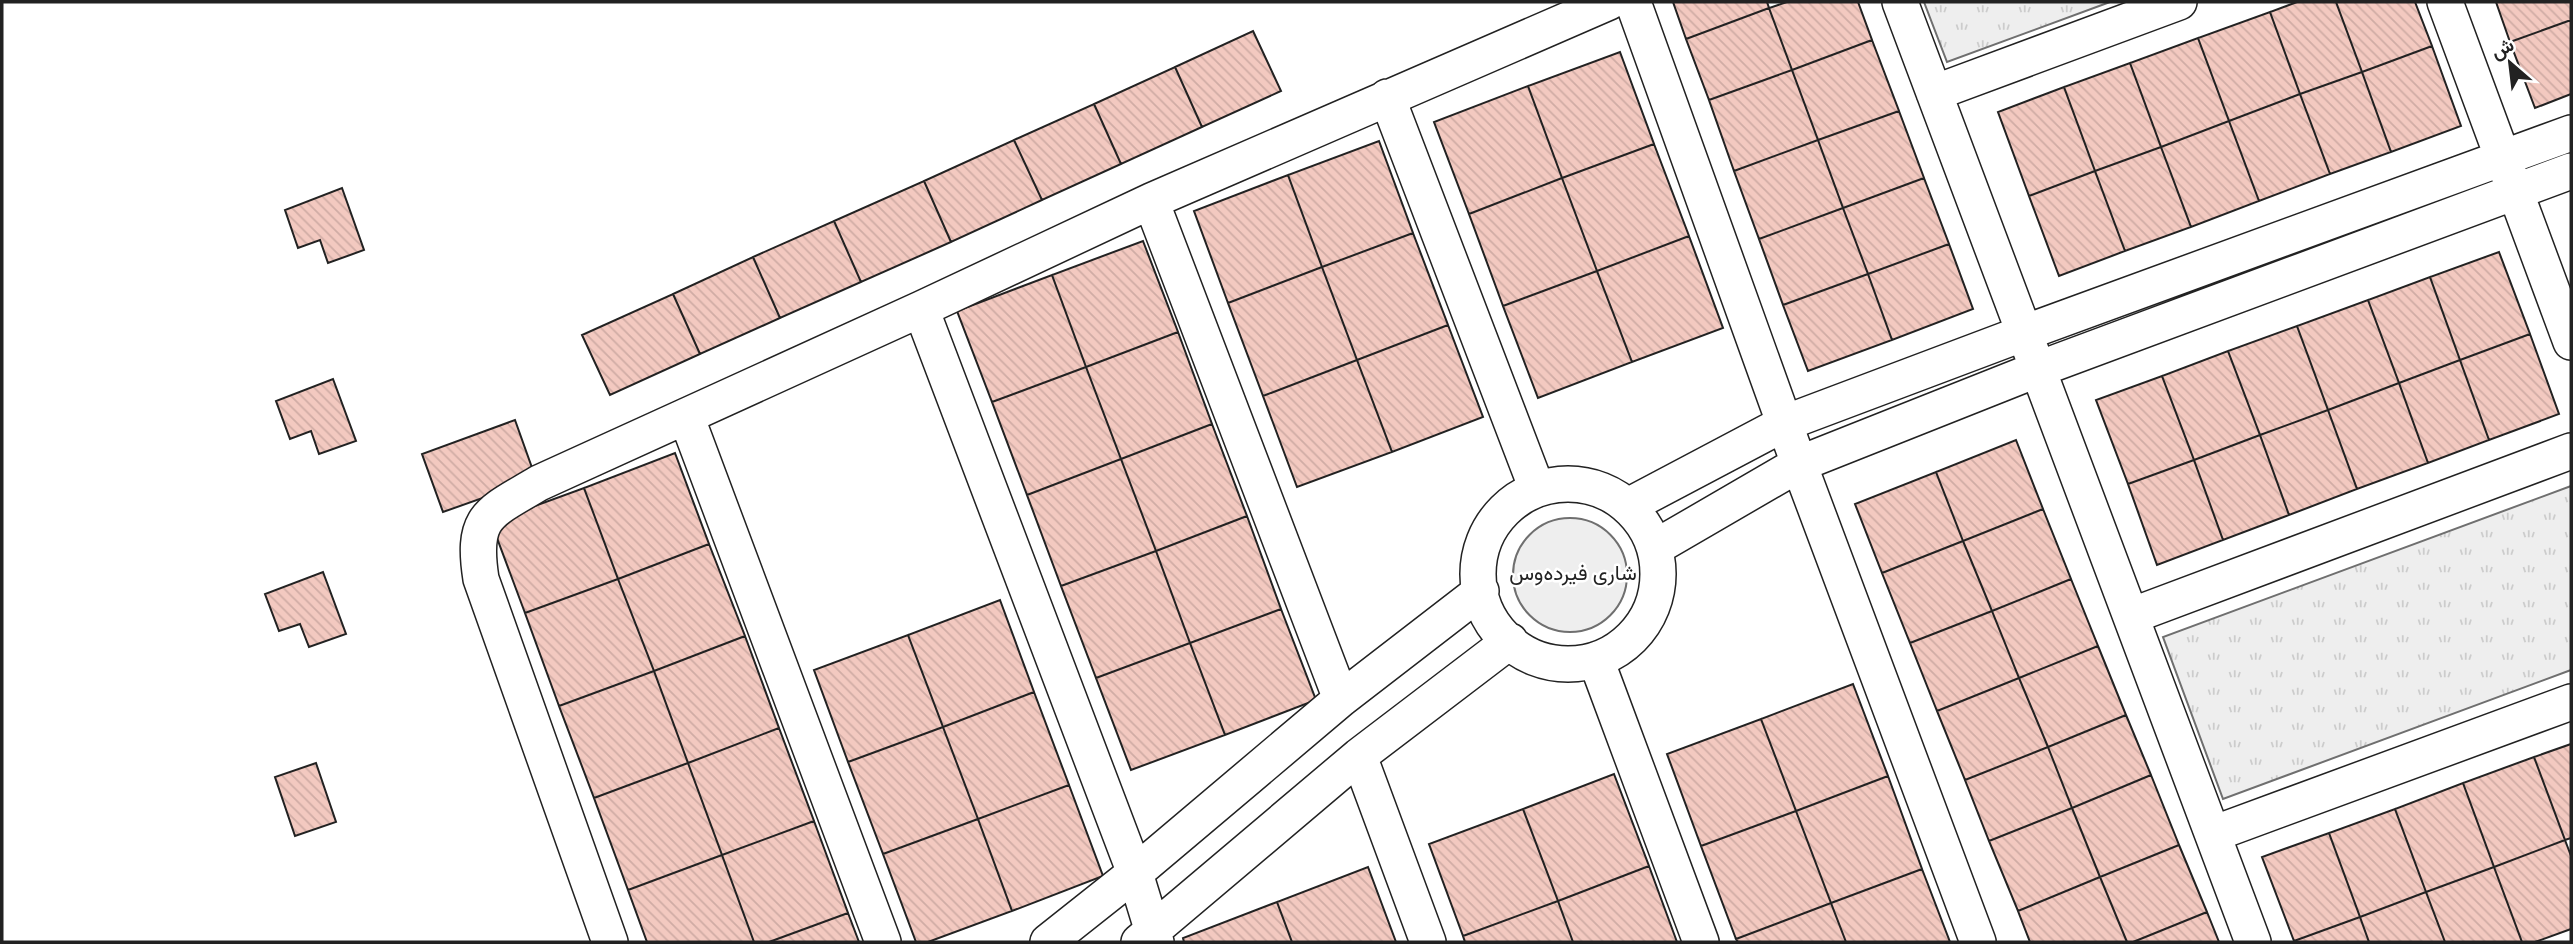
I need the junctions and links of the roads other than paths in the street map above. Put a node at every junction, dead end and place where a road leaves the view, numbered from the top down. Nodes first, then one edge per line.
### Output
1 (1609, 2) edge
2 (1633, 2) edge
3 (1900, 2) edge
4 (2179, 2) edge
5 (2445, 2) edge
6 (1934, 93) junction
7 (1387, 97) junction
8 (2571, 133) edge
9 (2502, 159) junction
10 (2571, 171) edge
11 (2515, 192) junction
12 (1151, 201) junction
13 (921, 309) junction
14 (2024, 333) junction
15 (2571, 342) edge
16 (2036, 370) junction
17 (686, 416) junction
18 (1785, 423) junction
19 (2571, 452) edge
20 (1799, 464) junction
21 (1538, 489) junction
22 (1628, 506) junction
23 (1656, 547) junction
24 (1480, 591) junction
25 (2131, 616) junction
26 (1510, 641) junction
27 (1596, 660) junction
28 (1341, 699) junction
29 (2571, 702) edge
30 (1359, 756) junction
31 (2213, 834) junction
32 (1135, 873) junction
33 (1149, 939) edge
34 (610, 942) edge
35 (883, 942) edge
36 (1048, 942) edge
37 (1428, 942) edge
38 (1701, 942) edge
39 (1978, 942) edge
40 (2253, 942) edge

1 - 7 street
2 - 18 street
3 - 6 street
4 - 6 street
5 - 9 street
6 - 14 street
7 - 12 street
7 - 21 street
8 - 9 street
9 - 11 street
9 - 14 street
10 - 11 street
11 - 15 street
11 - 16 street
12 - 13 street
12 - 28 street
13 - 17 street
13 - 32 street
14 - 16 street
14 - 18 street
16 - 20 street
16 - 25 street
17 - 34 street
17 - 35 street
18 - 20 street
18 - 22 street
19 - 25 street
20 - 23 street
20 - 39 street
21 - 22 street
21 - 24 street
22 - 23 street
23 - 27 street
24 - 26 street
24 - 28 street
25 - 31 street
26 - 27 street
26 - 30 street
27 - 38 street
28 - 32 street
29 - 31 street
30 - 33 street
30 - 37 street
31 - 40 street
32 - 33 street
32 - 36 street

